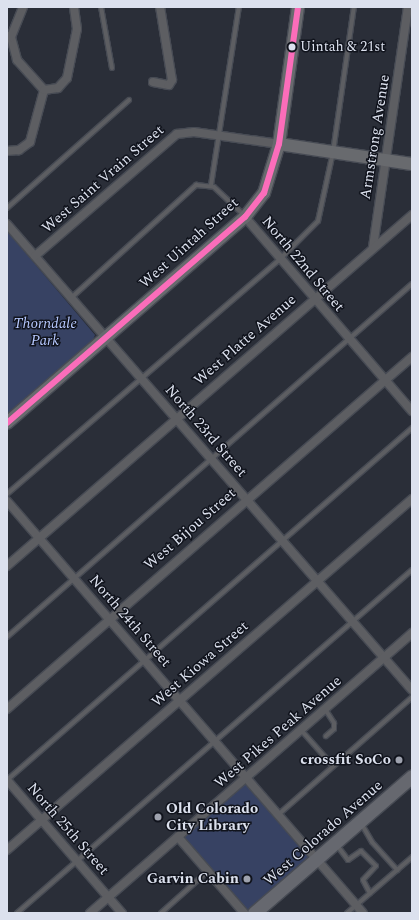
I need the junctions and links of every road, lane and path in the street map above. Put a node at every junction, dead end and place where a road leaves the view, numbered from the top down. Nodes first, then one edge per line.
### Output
1 (23, 7) edge
2 (74, 7) edge
3 (101, 7) edge
4 (160, 7) edge
5 (239, 7) edge
6 (298, 7) edge
7 (354, 7) edge
8 (408, 7) edge
9 (9, 36) edge
10 (112, 68) dead end
11 (153, 82) dead end
12 (44, 90) junction
13 (129, 100) dead end
14 (220, 135) junction
15 (279, 144) junction
16 (7, 151) edge
17 (333, 152) junction
18 (385, 160) junction
19 (412, 164) edge
20 (211, 185) junction
21 (7, 208) edge
22 (412, 215) edge
23 (245, 217) junction
24 (7, 224) edge
25 (373, 247) junction
26 (35, 256) junction
27 (280, 259) junction
28 (412, 284) edge
29 (71, 298) junction
30 (314, 299) junction
31 (106, 338) junction
32 (348, 340) junction
33 (412, 357) edge
34 (142, 378) junction
35 (386, 380) junction
36 (412, 411) edge
37 (176, 419) junction
38 (7, 423) edge
39 (412, 428) edge
40 (211, 458) junction
41 (7, 494) edge
42 (247, 498) junction
43 (412, 499) edge
44 (7, 501) edge
45 (40, 537) junction
46 (281, 541) junction
47 (7, 566) edge
48 (412, 570) edge
49 (75, 578) junction
50 (317, 581) junction
51 (110, 618) junction
52 (353, 622) junction
53 (412, 633) edge
54 (7, 637) edge
55 (384, 658) junction
56 (145, 659) junction
57 (412, 690) edge
58 (412, 697) edge
59 (180, 701) junction
60 (7, 709) edge
61 (325, 709) junction
62 (301, 730) junction
63 (326, 736) dead end
64 (214, 740) junction
65 (333, 766) junction
66 (412, 776) edge
67 (247, 777) junction
68 (7, 780) edge
69 (279, 814) junction
70 (42, 819) junction
71 (361, 822) junction
72 (178, 837) junction
73 (336, 844) junction
74 (7, 850) edge
75 (412, 857) edge
76 (317, 860) junction
77 (78, 861) junction
78 (397, 870) junction
79 (208, 871) junction
80 (370, 893) junction
81 (108, 897) junction
82 (356, 905) junction
83 (17, 913) edge
84 (90, 913) edge
85 (122, 913) edge
86 (162, 913) edge
87 (244, 913) edge
88 (254, 913) edge
89 (347, 913) edge
90 (363, 913) edge

1 - 9 street
2 - 12 street
3 - 10 lane
4 - 11 street
5 - 14 lane
6 - 15 main road, West Uintah Street
7 - 17 lane
8 - 18 street, Armstrong Avenue
9 - 12 street
12 - 16 street
13 - 21 lane
14 - 15 street
14 - 20 lane
14 - 26 street, West Saint Vrain Street
15 - 17 main road
15 - 23 main road, West Uintah Street
17 - 18 main road
17 - 27 lane
18 - 19 main road
18 - 25 street, Armstrong Avenue
20 - 23 lane, North 22nd Street
20 - 29 lane
22 - 25 street, West Platte Avenue
23 - 27 street, North 22nd Street
23 - 31 main road, West Uintah Street
24 - 26 street, North 23rd Street
25 - 30 street, West Platte Avenue
26 - 29 street, North 23rd Street
27 - 30 street, North 22nd Street
27 - 34 lane
28 - 32 lane
29 - 31 street, North 23rd Street
30 - 32 street, North 22nd Street
30 - 37 street, West Platte Avenue
31 - 34 street, North 23rd Street
31 - 38 main road, West Uintah Street
32 - 35 street, North 22nd Street
32 - 40 lane
33 - 35 street, West Bijou Street
34 - 37 street, North 23rd Street
34 - 41 lane
35 - 36 street, North 22nd Street
35 - 42 street, West Bijou Street
37 - 40 street, North 23rd Street
37 - 45 street, West Platte Avenue
39 - 46 lane
40 - 42 street, North 23rd Street
40 - 49 lane
42 - 46 street, North 23rd Street
42 - 51 street, West Bijou Street
43 - 50 street, West Kiowa Street
44 - 45 street, North 24th Street
45 - 47 street, West Platte Avenue
45 - 49 street, North 24th Street
46 - 50 street, North 23rd Street
46 - 56 lane
48 - 52 lane
49 - 51 street, North 24th Street
49 - 54 lane
50 - 52 street, North 23rd Street
50 - 59 street, West Kiowa Street
51 - 56 street, North 24th Street
51 - 60 street, West Bijou Street
52 - 55 street, North 23rd Street
52 - 64 lane
53 - 55 street, West Pikes Peak Avenue
55 - 57 street, North 23rd Street
55 - 61 street, West Pikes Peak Avenue
56 - 59 street, North 24th Street
56 - 68 lane
58 - 65 lane
59 - 64 street, North 24th Street
59 - 70 street, West Kiowa Street
61 - 62 street, West Pikes Peak Avenue
61 - 63 lane
62 - 65 lane
62 - 67 street, West Pikes Peak Avenue
64 - 67 street, North 24th Street
64 - 77 lane
65 - 69 lane
66 - 71 main road, West Colorado Avenue
67 - 69 street, North 24th Street
67 - 72 street, West Pikes Peak Avenue
68 - 70 street, North 25th Street
69 - 76 street, North 24th Street
70 - 74 street, West Kiowa Street
70 - 77 street, North 25th Street
71 - 73 main road, West Colorado Avenue
71 - 78 lane
72 - 79 street
72 - 81 street, West Pikes Peak Avenue
73 - 76 main road, West Colorado Avenue
73 - 80 lane
75 - 78 lane
76 - 82 street, North 24th Street
76 - 88 main road, West Colorado Avenue
77 - 81 street, North 25th Street
77 - 83 lane
78 - 80 lane
79 - 86 lane
79 - 87 street
80 - 82 lane
81 - 84 street, West Pikes Peak Avenue
81 - 85 street, North 25th Street
82 - 89 lane
82 - 90 street, North 24th Street

